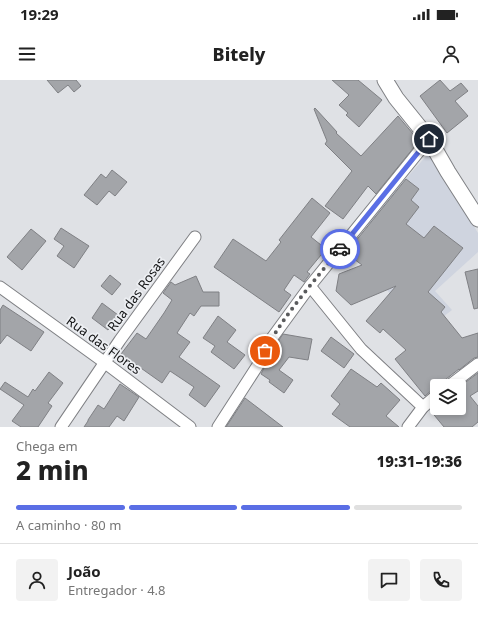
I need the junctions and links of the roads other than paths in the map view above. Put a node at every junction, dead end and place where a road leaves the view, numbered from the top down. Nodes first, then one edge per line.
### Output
1 (385, 80) edge
2 (429, 139) junction
3 (478, 219) edge
4 (195, 237) dead end
5 (310, 286) junction
6 (0, 288) edge
7 (104, 362) junction
8 (478, 364) edge
9 (458, 379) edge
10 (430, 401) edge
11 (423, 407) junction
12 (61, 427) edge
13 (190, 427) edge
14 (218, 427) edge
15 (408, 427) edge

1 - 2 main road
2 - 3 main road
2 - 5 street
4 - 7 street, Rua das Rosas
5 - 11 street
5 - 14 street
6 - 7 street, Rua das Flores
7 - 12 street, Rua das Rosas
7 - 13 street, Rua das Flores
8 - 9 street
10 - 11 street
11 - 15 street

